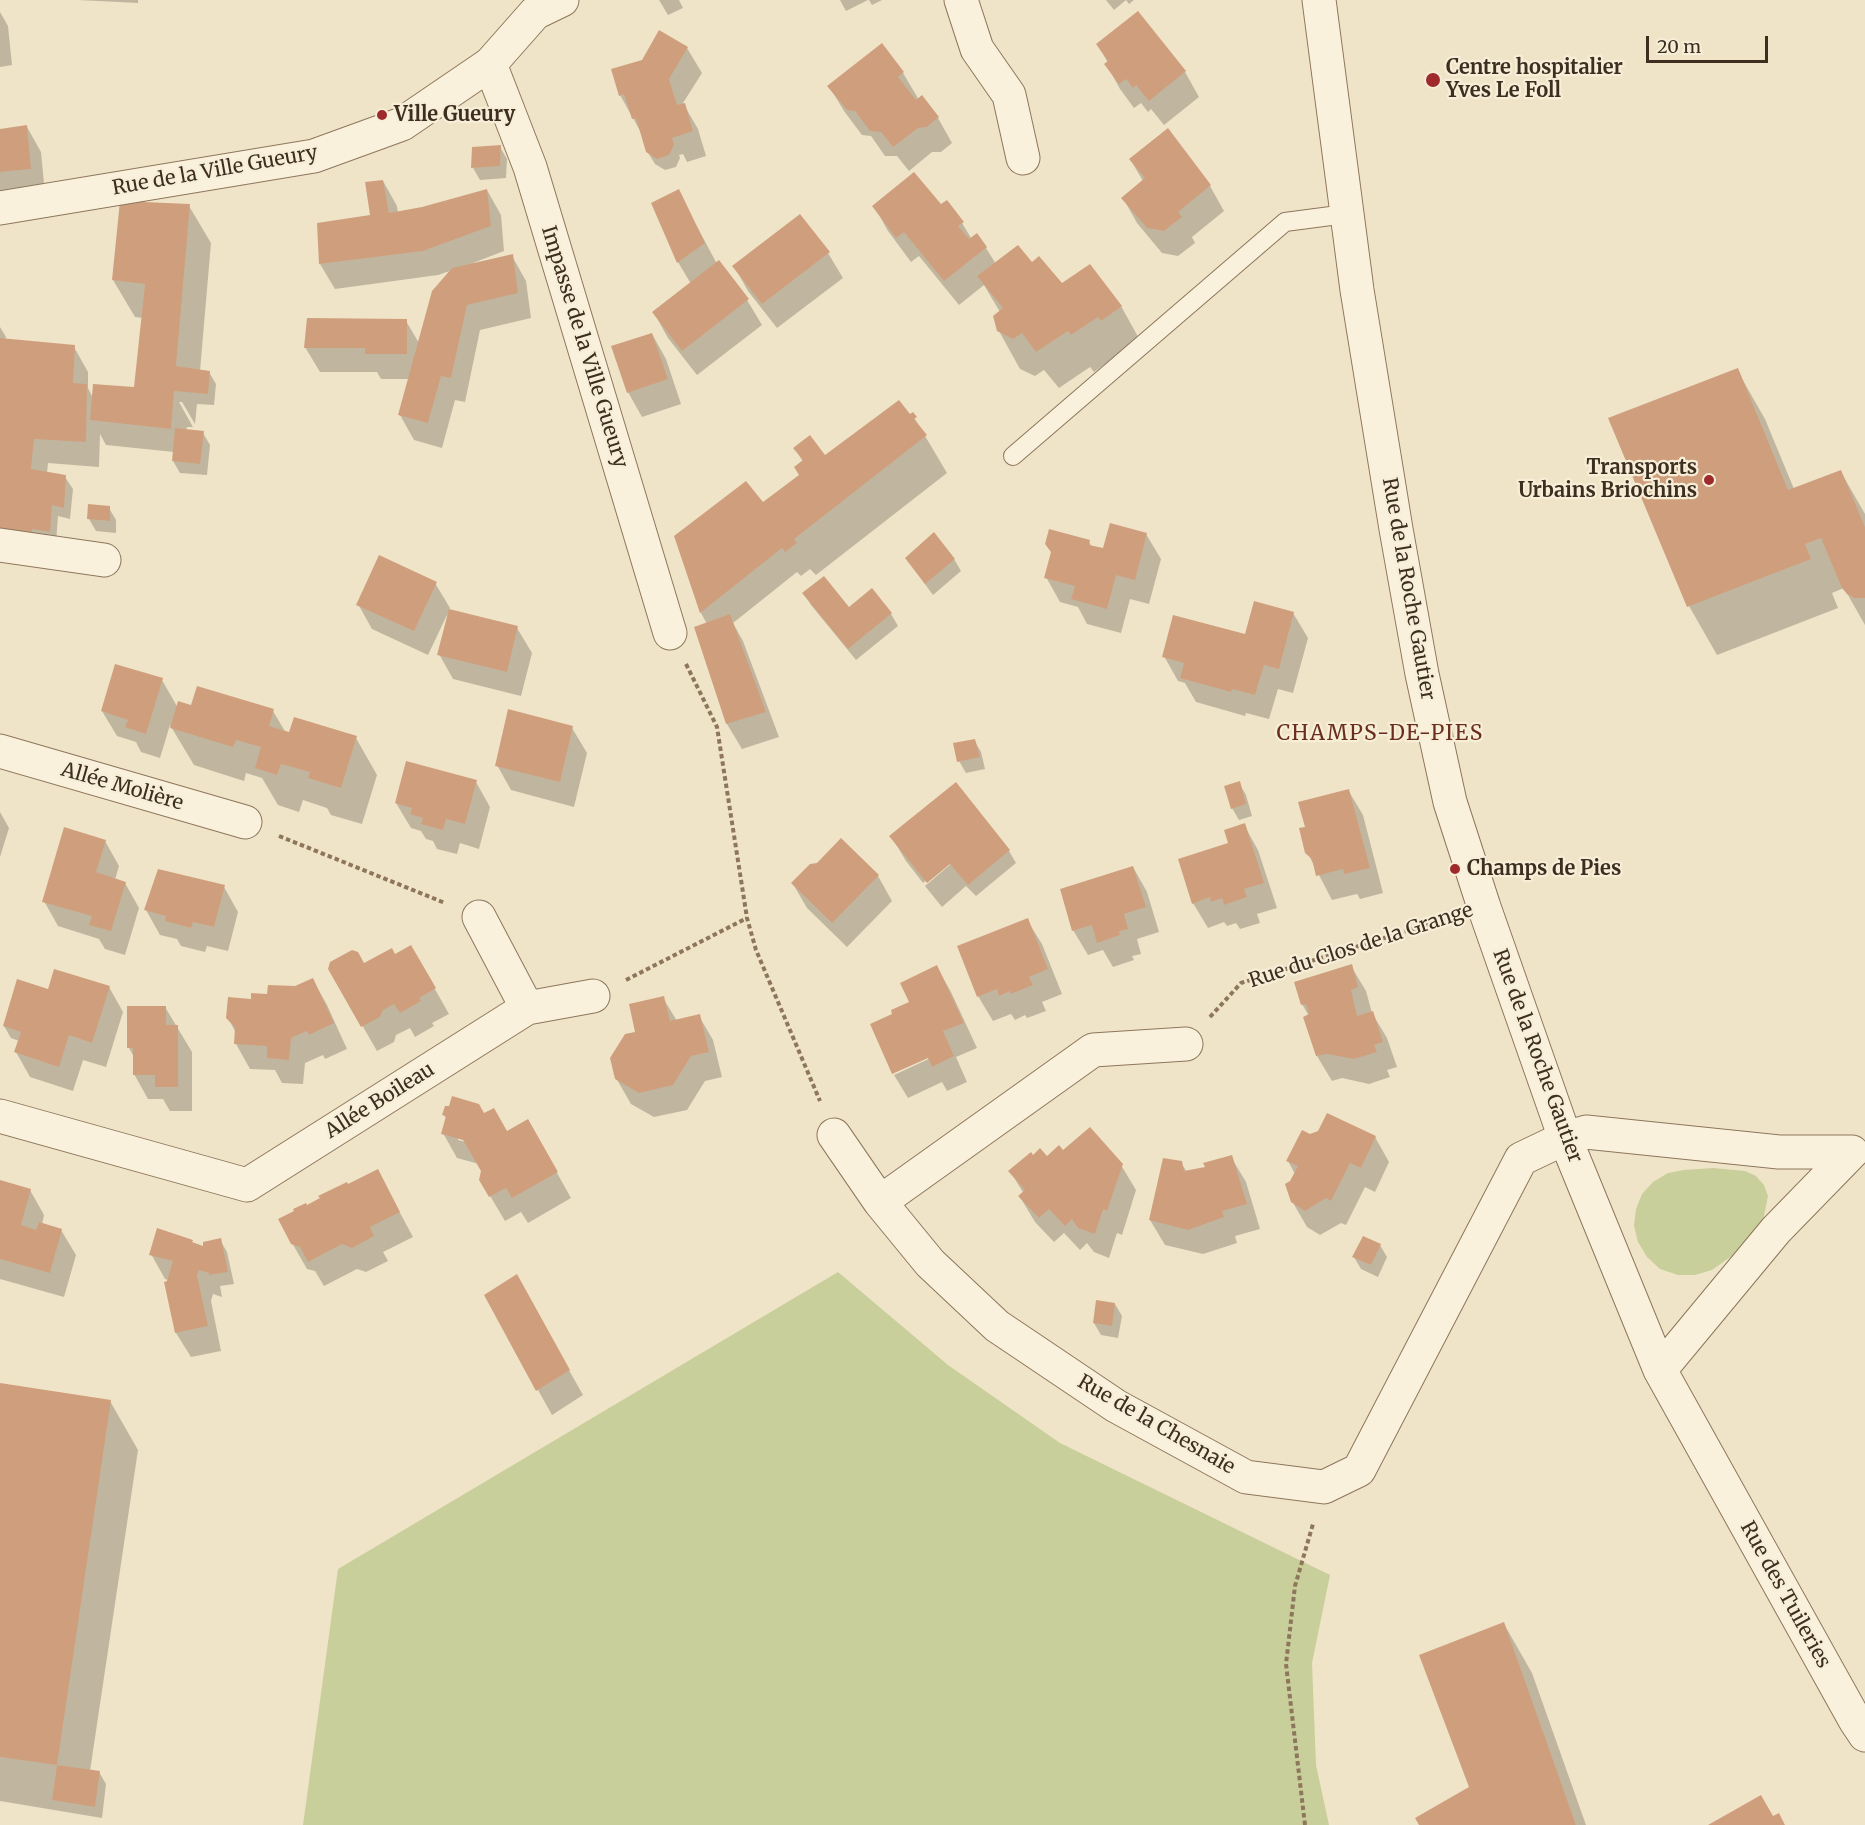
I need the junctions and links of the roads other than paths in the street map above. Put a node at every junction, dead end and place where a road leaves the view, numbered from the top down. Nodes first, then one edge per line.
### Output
1 (562, 0) edge
2 (962, 0) edge
3 (1319, 0) edge
4 (490, 64) junction
5 (1023, 158) dead end
6 (0, 208) edge
7 (1346, 214) junction
8 (1013, 456) dead end
9 (0, 545) edge
10 (104, 560) dead end
11 (670, 633) road end
12 (0, 751) edge
13 (245, 822) road end
14 (479, 917) road end
15 (593, 996) road end
16 (527, 1008) junction
17 (1186, 1044) road end
18 (0, 1116) edge
19 (834, 1135) road end
20 (1565, 1138) junction
21 (1858, 1149) edge
22 (880, 1202) junction
23 (1660, 1370) junction
24 (1707, 1454) joint
25 (1865, 1734) edge

1 - 4 street, Rue de la Ville Gueury
2 - 5 street
3 - 7 street, Rue de la Roche Gautier
4 - 6 street, Rue de la Ville Gueury
4 - 11 street, Impasse de la Ville Gueury
7 - 8 lane
7 - 20 street, Rue de la Roche Gautier
9 - 10 street
12 - 13 street, Allée Molière
14 - 16 street
15 - 16 street, Allée Boileau
16 - 18 street, Allée Boileau
17 - 22 street
19 - 22 street, Rue de la Chesnaie
20 - 21 street
20 - 22 street, Rue de la Chesnaie
20 - 23 street, Rue de la Roche Gautier
21 - 23 street
23 - 24 street, Rue de la Roche Gautier
24 - 25 street, Rue des Tuileries

